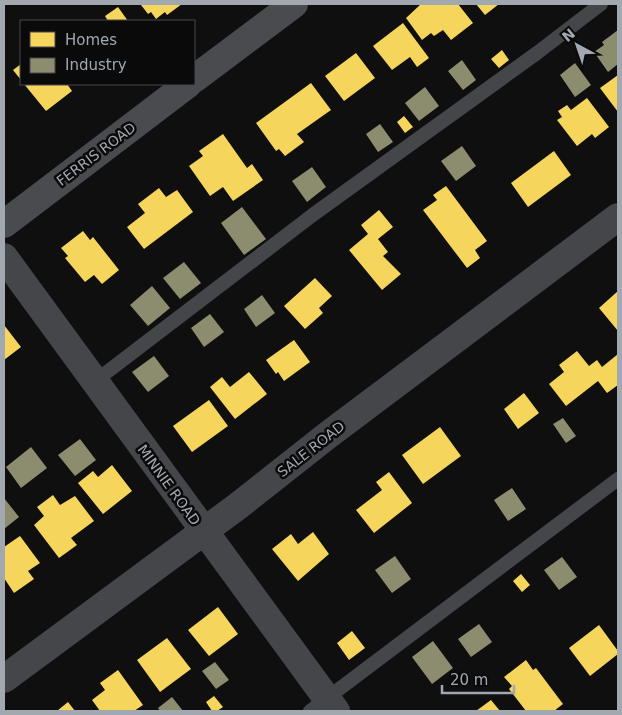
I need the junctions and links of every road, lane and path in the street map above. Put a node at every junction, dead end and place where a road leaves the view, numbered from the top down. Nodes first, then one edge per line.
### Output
1 (294, 4) edge
2 (601, 4) edge
3 (195, 79) edge
4 (187, 85) edge
5 (618, 217) edge
6 (4, 224) edge
7 (4, 257) edge
8 (94, 382) junction
9 (618, 478) edge
10 (202, 530) junction
11 (4, 679) edge
12 (324, 707) edge

1 - 3 main road
2 - 8 lane
4 - 6 main road, FERRIS ROAD
5 - 10 street, SALE ROAD
7 - 8 street, MINNIE ROAD
8 - 10 street, MINNIE ROAD
9 - 12 lane
10 - 11 street, SALE ROAD
10 - 12 street, MINNIE ROAD

